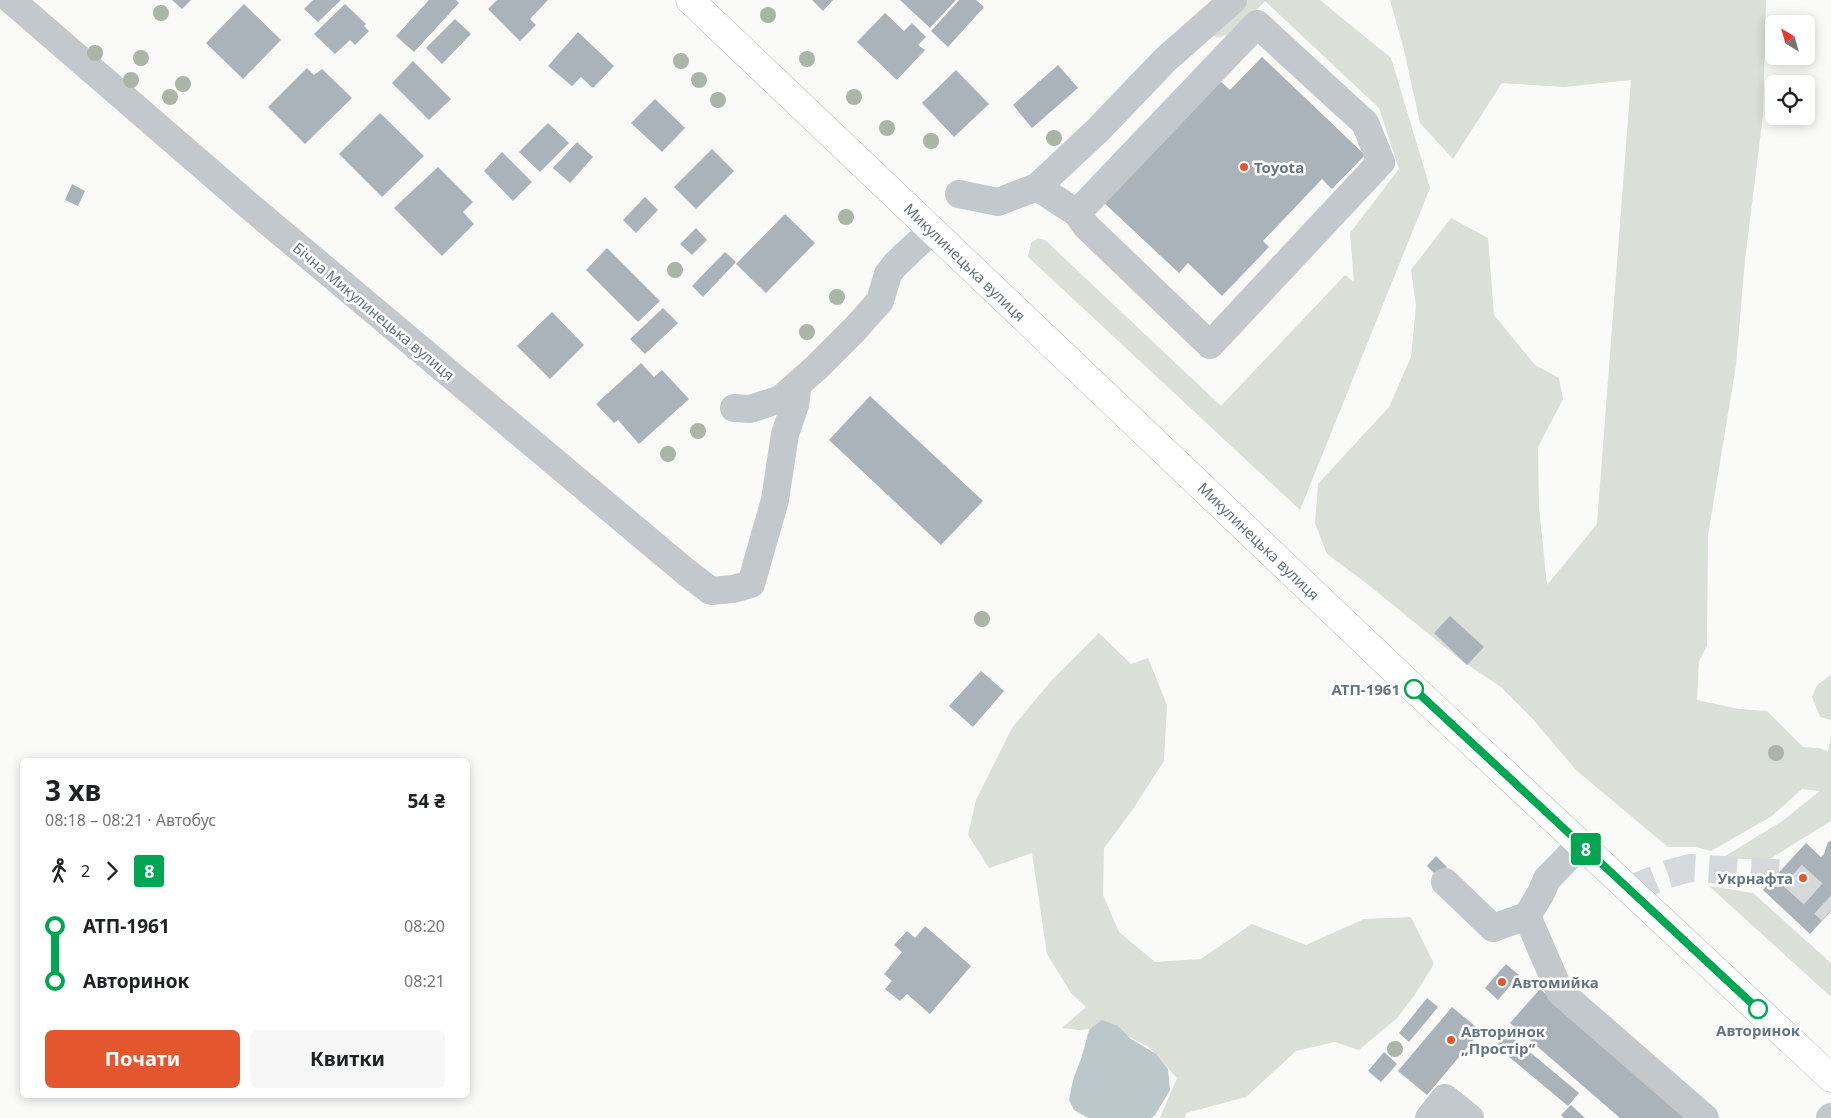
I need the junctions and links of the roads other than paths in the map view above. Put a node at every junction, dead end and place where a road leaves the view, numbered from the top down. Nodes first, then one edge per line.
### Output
1 (12, 0) edge
2 (690, 0) edge
3 (1233, 0) edge
4 (1037, 187) junction
5 (959, 194) dead end
6 (1077, 213) junction
7 (932, 230) junction
8 (798, 384) junction
9 (734, 408) dead end
10 (1581, 844) junction
11 (1445, 882) dead end
12 (1527, 916) junction
13 (1831, 1078) edge
14 (1429, 1118) edge
15 (1470, 1118) edge
16 (1706, 1118) edge

1 - 8 street, Бічна Микулинецька вулиця
2 - 7 highway, Микулинецька вулиця
3 - 4 street
4 - 5 street
4 - 6 street
6 - 6 street
7 - 8 street
7 - 10 highway, Микулинецька вулиця
8 - 9 street
10 - 12 street
10 - 13 highway, Микулинецька вулиця
11 - 12 street
12 - 16 street
14 - 15 street

